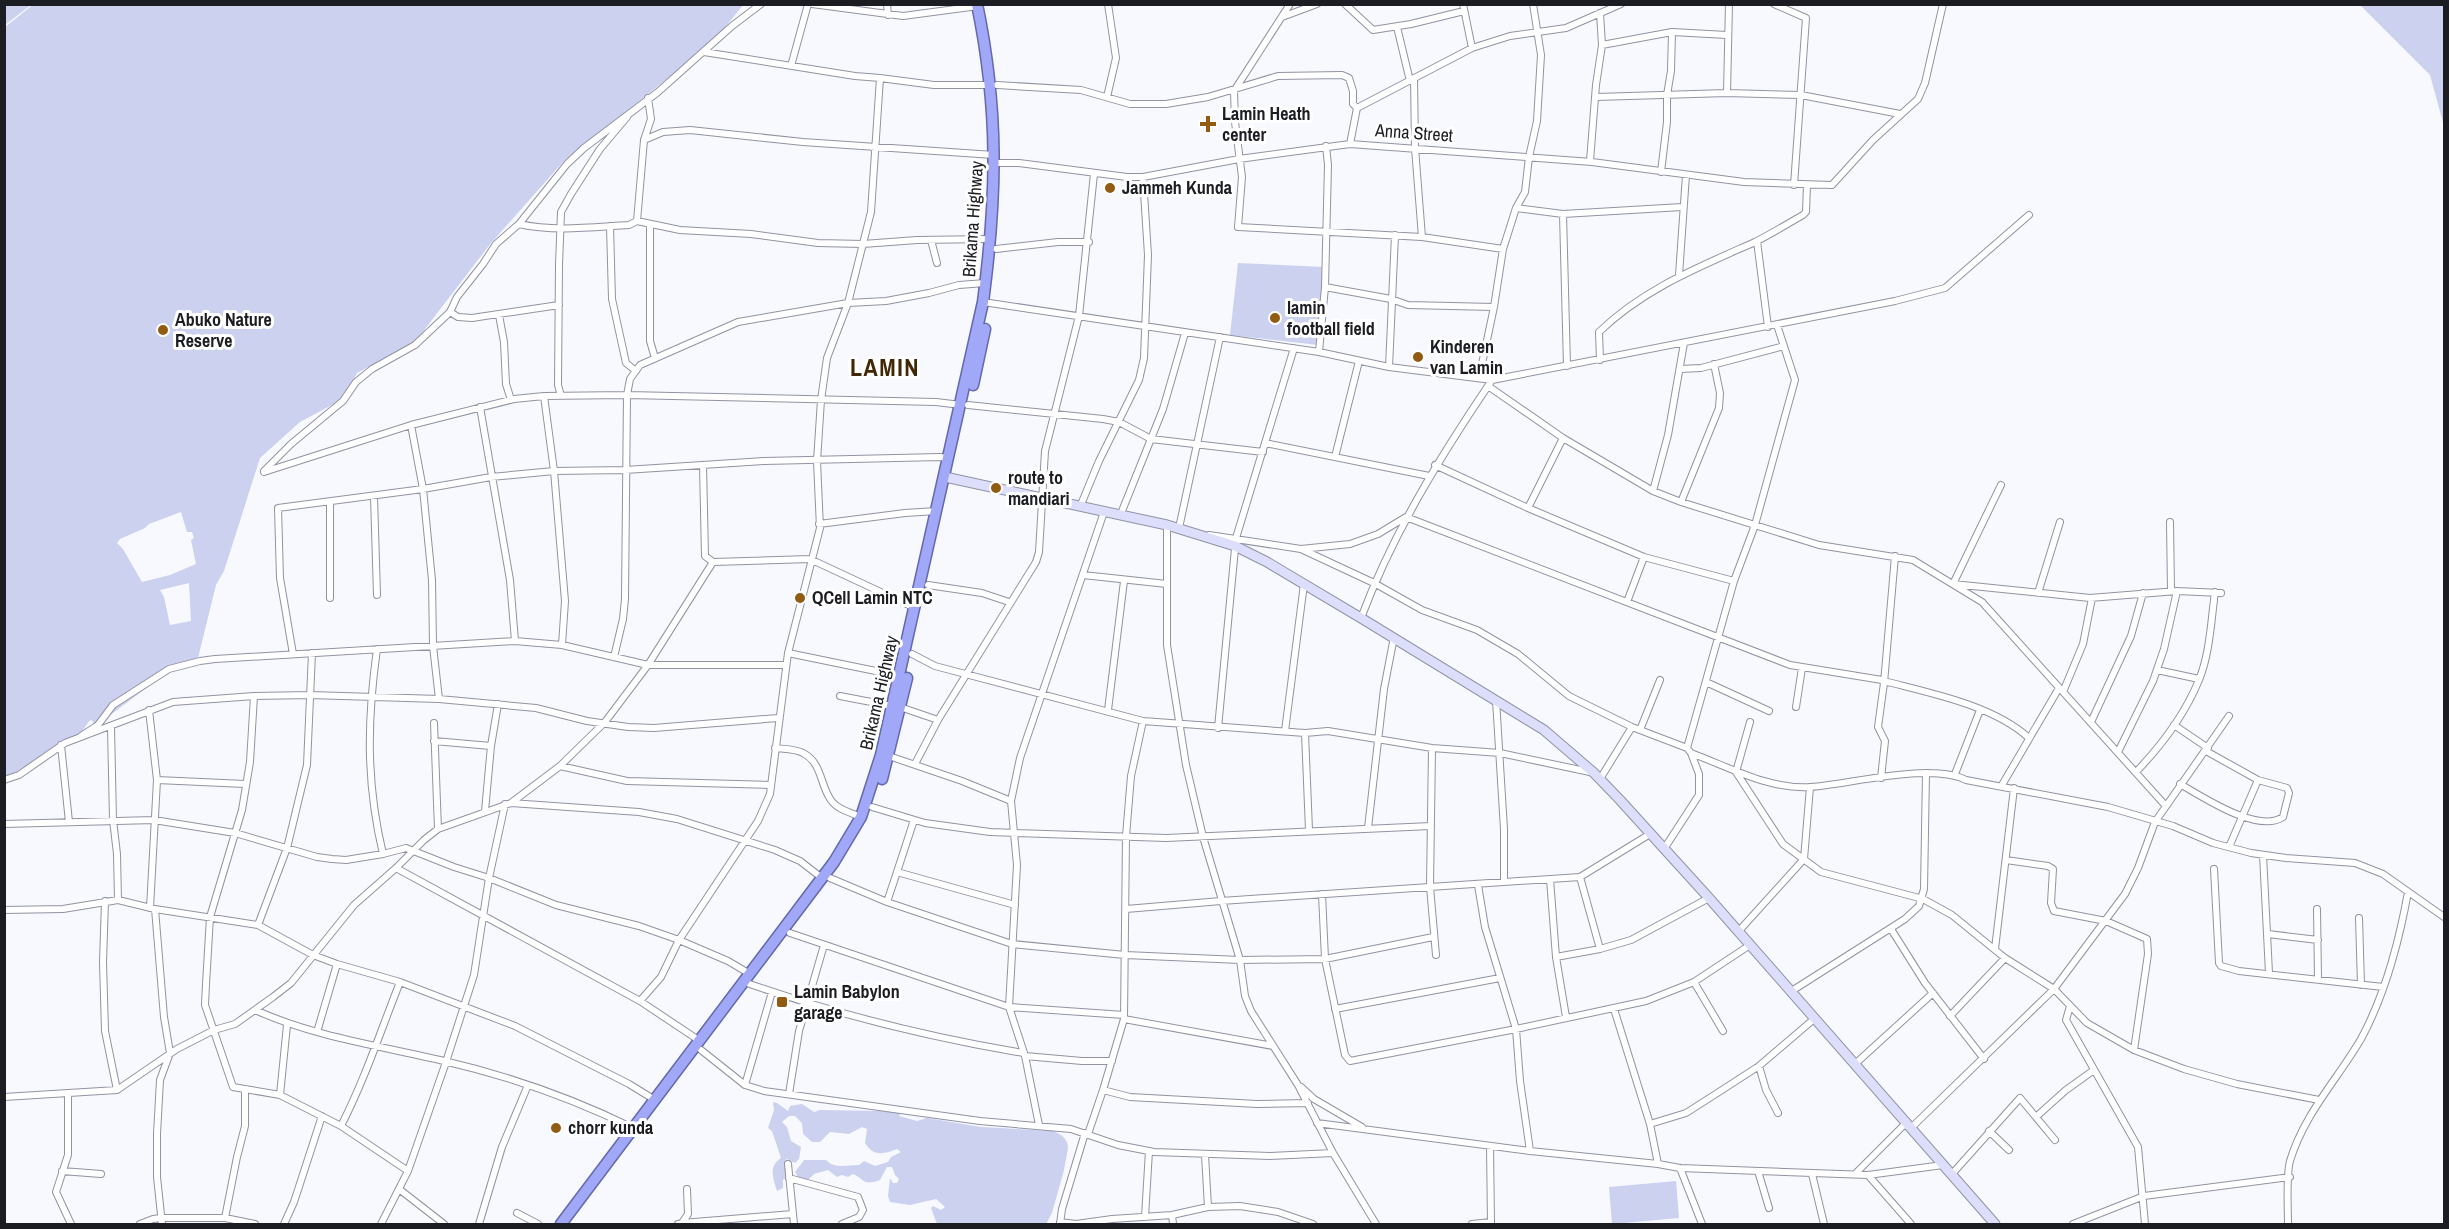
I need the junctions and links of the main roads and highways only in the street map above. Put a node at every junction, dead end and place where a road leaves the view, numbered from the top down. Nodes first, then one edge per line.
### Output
1 (980, 5) edge
2 (997, 160) junction
3 (986, 302) junction
4 (965, 405) junction
5 (948, 478) junction
6 (896, 707) junction
7 (826, 878) junction
8 (748, 980) junction
9 (700, 1045) junction
10 (564, 1224) edge
11 (1995, 1224) edge

1 - 2 highway, Brikama Highway
2 - 3 highway, Brikama Highway
2 - 3 highway, Brikama Highway
3 - 4 highway, Brikama Highway
4 - 5 highway, Brikama Highway
4 - 5 highway, Brikama Highway
5 - 6 highway, Brikama Highway
5 - 6 highway, Brikama Highway
5 - 11 main road
6 - 7 highway, Brikama Highway
6 - 7 highway, Brikama Highway
7 - 8 highway, Brikama Highway
7 - 8 highway, Brikama Highway
8 - 9 highway, Brikama Highway
9 - 10 highway, Brikama Highway
9 - 10 highway, Brikama Highway

